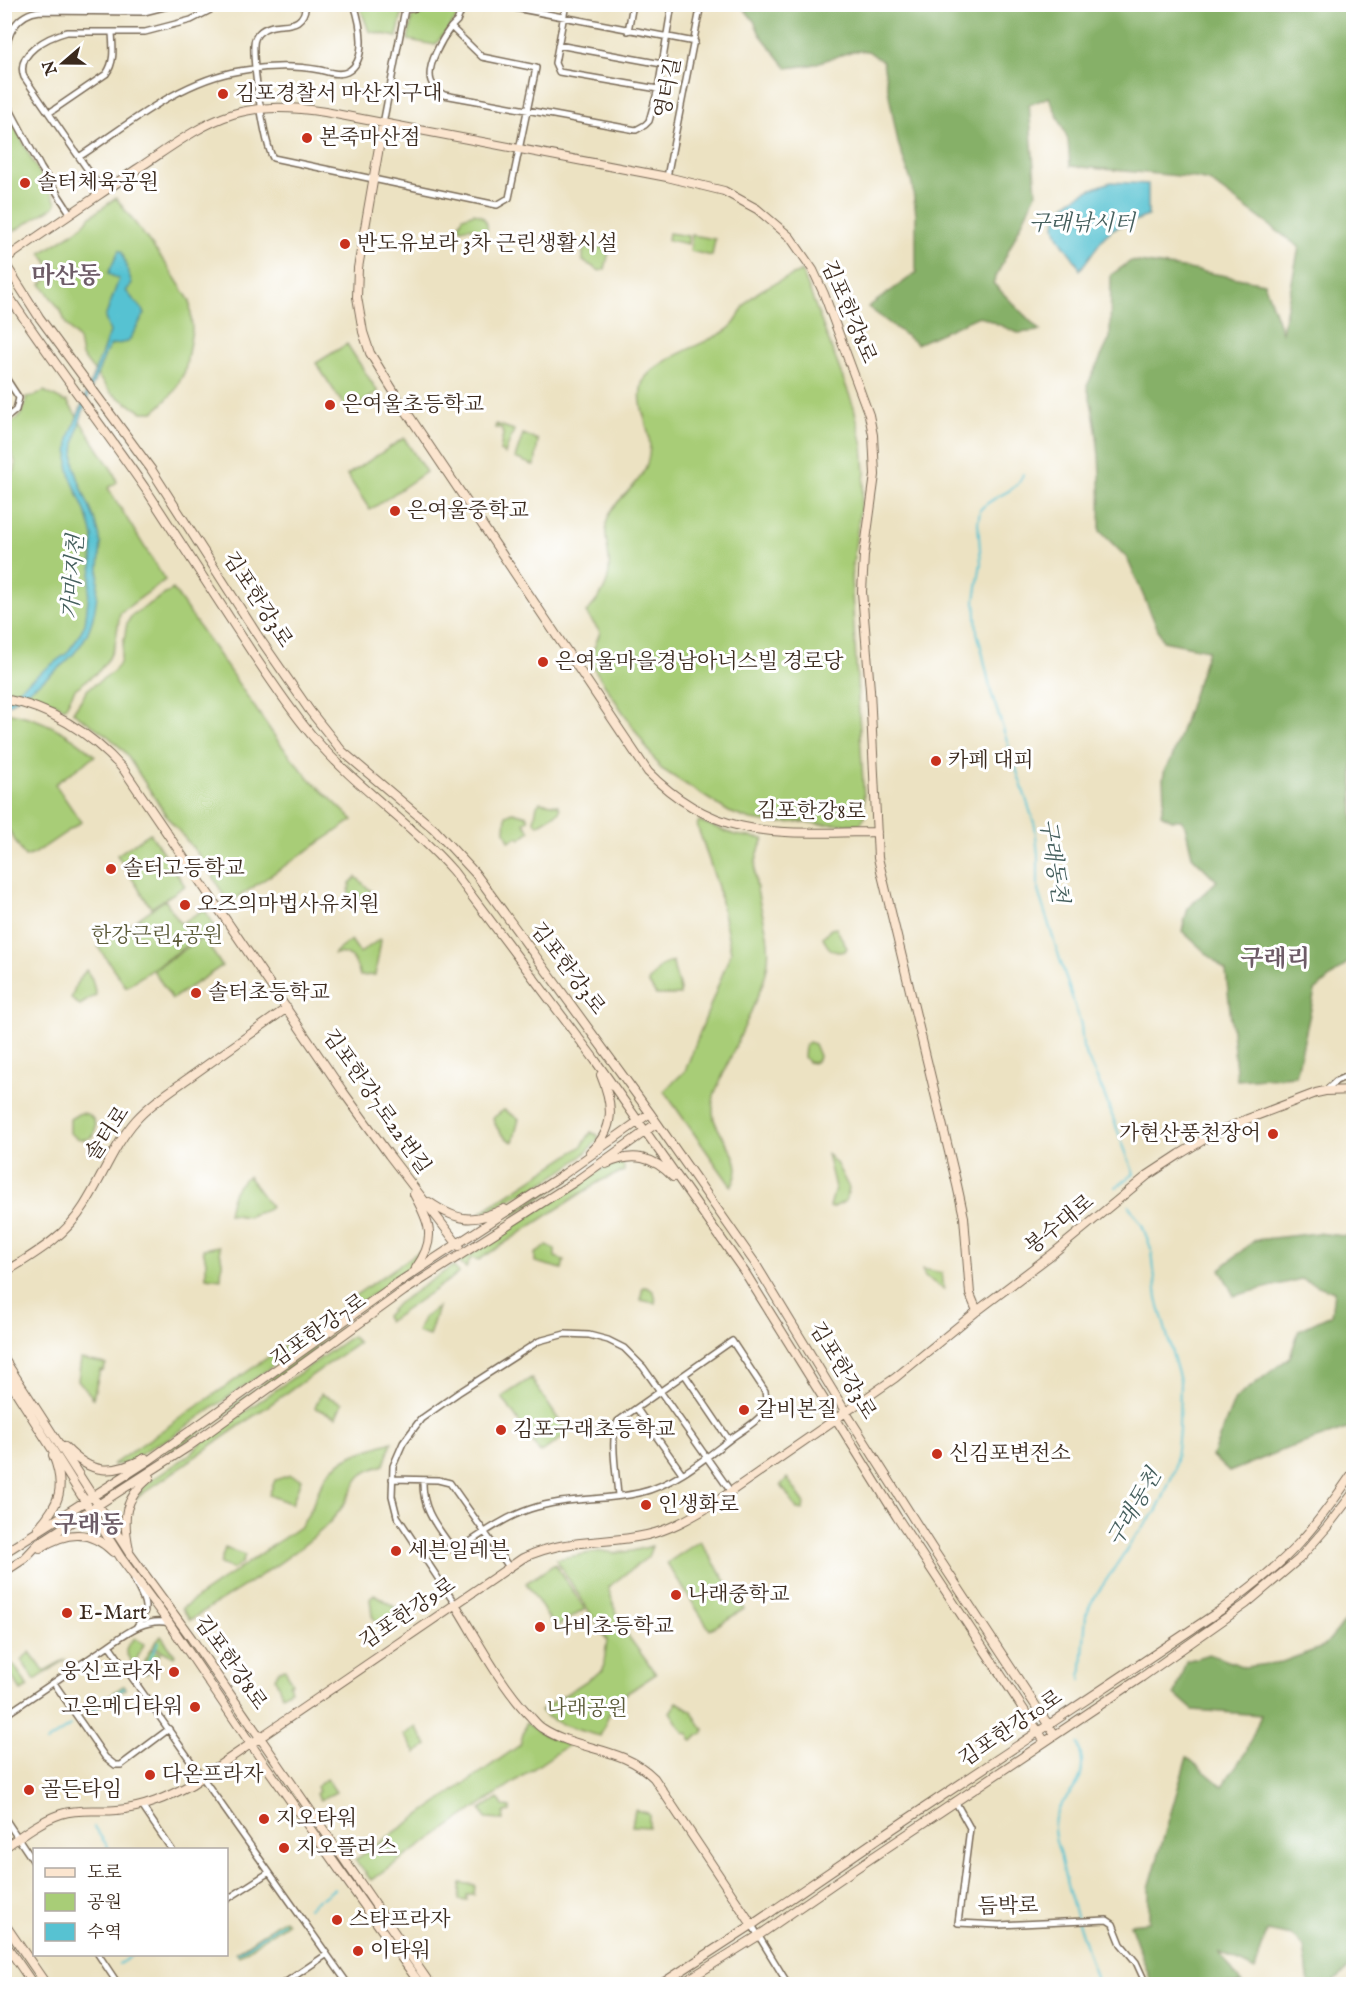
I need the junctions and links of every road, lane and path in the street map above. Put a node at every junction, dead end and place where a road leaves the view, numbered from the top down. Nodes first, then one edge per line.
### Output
1 (176, 4) edge
2 (222, 4) edge
3 (306, 4) edge
4 (354, 4) edge
5 (395, 4) edge
6 (422, 4) edge
7 (464, 4) edge
8 (494, 4) edge
9 (566, 4) edge
10 (633, 4) edge
11 (672, 4) edge
12 (701, 4) edge
13 (512, 6) edge
14 (65, 8) edge
15 (405, 9) junction
16 (563, 19) junction
17 (451, 27) junction
18 (628, 31) junction
19 (112, 33) junction
20 (667, 37) junction
21 (695, 42) junction
22 (558, 45) junction
23 (4, 56) edge
24 (662, 64) junction
25 (255, 69) junction
26 (658, 89) junction
27 (4, 98) edge
28 (262, 108) junction
29 (527, 111) junction
30 (49, 113) junction
31 (383, 124) junction
32 (520, 148) junction
33 (79, 157) junction
34 (667, 177) junction
35 (373, 180) junction
36 (103, 192) junction
37 (70, 213) junction
38 (4, 261) edge
39 (4, 289) edge
40 (4, 298) edge
41 (24, 318) junction
42 (4, 375) edge
43 (4, 420) edge
44 (4, 455) edge
45 (4, 469) edge
46 (4, 699) edge
47 (877, 832) junction
48 (287, 1008) junction
49 (595, 1060) junction
50 (1353, 1073) edge
51 (1353, 1078) edge
52 (1352, 1089) edge
53 (1325, 1090) junction
54 (650, 1113) junction
55 (657, 1124) junction
56 (642, 1127) junction
57 (400, 1169) junction
58 (564, 1174) junction
59 (576, 1181) junction
60 (692, 1196) junction
61 (422, 1197) junction
62 (525, 1200) junction
63 (457, 1243) junction
64 (464, 1252) junction
65 (4, 1273) edge
66 (412, 1273) junction
67 (977, 1311) junction
68 (4, 1359) edge
69 (4, 1373) edge
70 (685, 1376) junction
71 (660, 1391) junction
72 (637, 1409) junction
73 (845, 1411) junction
74 (835, 1419) junction
75 (47, 1432) junction
76 (729, 1440) junction
77 (165, 1447) junction
78 (188, 1447) junction
79 (708, 1457) junction
80 (1353, 1471) edge
81 (682, 1473) junction
82 (392, 1479) junction
83 (423, 1480) junction
84 (731, 1492) junction
85 (1353, 1492) edge
86 (618, 1496) junction
87 (89, 1500) junction
88 (94, 1508) junction
89 (485, 1532) junction
90 (22, 1542) junction
91 (4, 1553) edge
92 (130, 1554) junction
93 (121, 1558) junction
94 (24, 1559) junction
95 (509, 1568) junction
96 (4, 1572) edge
97 (131, 1573) junction
98 (455, 1604) junction
99 (169, 1623) junction
100 (136, 1627) junction
101 (109, 1645) junction
102 (54, 1683) junction
103 (4, 1716) edge
104 (1049, 1725) junction
105 (169, 1729) junction
106 (1038, 1732) junction
107 (1055, 1735) junction
108 (259, 1738) junction
109 (1045, 1742) junction
110 (251, 1744) junction
111 (203, 1777) junction
112 (955, 1802) junction
113 (142, 1806) junction
114 (4, 1817) edge
115 (18, 1838) junction
116 (4, 1848) edge
117 (171, 1848) edge
118 (33, 1860) edge
119 (268, 1873) junction
120 (228, 1899) edge
121 (4, 1923) edge
122 (752, 1925) junction
123 (758, 1936) junction
124 (4, 1942) edge
125 (326, 1955) junction
126 (99, 1956) edge
127 (33, 1984) edge
128 (46, 1984) edge
129 (118, 1984) edge
130 (283, 1984) edge
131 (348, 1984) edge
132 (420, 1984) edge
133 (430, 1984) edge
134 (661, 1984) edge
135 (681, 1984) edge
136 (788, 1984) edge
137 (1146, 1984) edge

1 - 14 street
2 - 19 street
3 - 25 street
4 - 25 street
5 - 15 street
6 - 15 street
7 - 17 street
8 - 13 street
9 - 16 street
10 - 18 street
11 - 20 street
12 - 21 street, 영터길
13 - 16 street
14 - 23 street
15 - 31 street
16 - 18 street
16 - 22 street
17 - 29 street
17 - 29 street
18 - 20 street
19 - 30 street
19 - 30 street
20 - 21 street
20 - 24 street
21 - 34 street, 영터길
22 - 24 street
22 - 26 street
24 - 26 street
25 - 28 street
25 - 33 street
26 - 29 street
27 - 37 street
28 - 31 street, 김포한강8로
28 - 35 street
28 - 36 street, 김포한강8로
29 - 32 street
30 - 33 street
31 - 32 street, 김포한강8로
31 - 35 street, 김포한강8로
32 - 34 street, 김포한강8로
32 - 35 street
33 - 36 street
34 - 47 street, 김포한강8로
35 - 47 street, 김포한강8로
36 - 37 street, 김포한강8로
37 - 38 street, 김포한강8로
38 - 54 street, 김포한강3로
39 - 41 street
40 - 41 street
41 - 49 street, 김포한강3로
42 - 43 street
44 - 45 street
46 - 48 street, 김포한강7로22번길
47 - 67 street, 김포한강8로
48 - 57 street, 김포한강7로22번길
48 - 65 street, 솔터로
49 - 56 street, 김포한강3로
49 - 58 street
50 - 53 street, 봉수대로
51 - 52 street
52 - 53 street, 봉수대로
53 - 67 street, 봉수대로
54 - 55 street, 김포한강3로
54 - 56 street, 김포한강7로
55 - 56 street, 김포한강7로
55 - 73 street, 김포한강3로
56 - 58 street, 김포한강7로
56 - 59 street, 김포한강7로
56 - 60 street, 김포한강3로
57 - 61 street, 김포한강7로22번길
57 - 66 street
58 - 62 street, 김포한강7로
59 - 60 street
59 - 64 street, 김포한강7로
60 - 74 street, 김포한강3로
61 - 62 street
61 - 63 street, 김포한강7로22번길
62 - 63 street, 김포한강7로
63 - 64 street, 김포한강7로22번길
63 - 66 street, 김포한강7로
64 - 78 street, 김포한강7로
66 - 77 street, 김포한강7로
67 - 73 street, 봉수대로
68 - 75 street, 김포한강8로
69 - 75 street, 김포한강8로
70 - 71 street
70 - 76 street
70 - 76 street
71 - 72 street
71 - 79 street
71 - 82 street
72 - 81 street
72 - 86 street
73 - 74 street, 봉수대로
73 - 104 street, 김포한강3로
74 - 84 street, 김포한강9로
74 - 106 street, 김포한강3로
75 - 77 street
75 - 87 street, 김포한강8로
75 - 90 street
76 - 79 street
77 - 87 street, 김포한강7로
78 - 88 street, 김포한강7로
78 - 92 street
79 - 81 street
79 - 84 street
80 - 104 street, 김포한강10로
81 - 86 street
82 - 83 street
82 - 98 street
83 - 89 street
83 - 89 street
84 - 95 street, 김포한강9로
85 - 107 street, 김포한강10로
86 - 89 street
87 - 88 street, 김포한강8로
87 - 90 street, 김포한강7로
88 - 92 street, 김포한강8로
88 - 93 street, 김포한강8로
88 - 94 street, 김포한강7로
89 - 95 street
90 - 91 street, 김포한강7로
92 - 108 street, 김포한강8로
93 - 94 street
93 - 97 street, 김포한강8로
94 - 96 street, 김포한강7로
95 - 98 street, 김포한강9로
97 - 99 street, 김포한강8로
97 - 100 street
98 - 108 street, 김포한강9로
98 - 122 street
99 - 100 street
99 - 110 street, 김포한강8로
100 - 101 street
101 - 102 street
101 - 105 street
102 - 103 street
102 - 105 street
104 - 106 street, 김포한강10로
104 - 107 street, 김포한강3로
105 - 111 street
106 - 109 street, 김포한강3로
106 - 122 street, 김포한강10로
107 - 109 street, 김포한강10로
108 - 110 street, 김포한강9로
108 - 133 street, 김포한강8로
109 - 112 street, 김포한강10로
110 - 111 street, 김포한강9로
110 - 132 street, 김포한강8로
111 - 113 street, 김포한강9로
111 - 119 street
112 - 123 street, 김포한강10로
112 - 137 street, 듬박로
113 - 115 street, 김포한강9로
113 - 117 street
114 - 115 street
115 - 116 street, 김포한강9로
115 - 118 street
119 - 120 street
119 - 125 street
121 - 128 street
122 - 123 street
122 - 134 street, 김포한강10로
123 - 135 street, 김포한강10로
123 - 136 street
124 - 127 street
125 - 130 street
125 - 131 street
126 - 129 street

